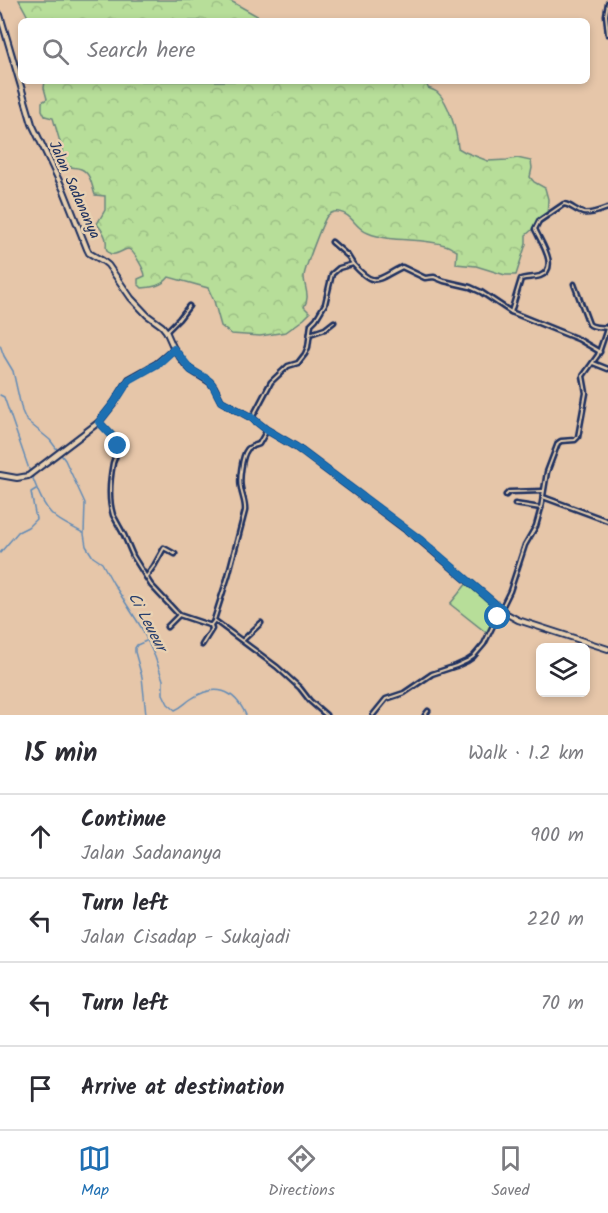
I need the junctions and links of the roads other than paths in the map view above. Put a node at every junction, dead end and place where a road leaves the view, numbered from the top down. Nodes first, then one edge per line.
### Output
1 (608, 3) edge
2 (0, 15) edge
3 (608, 34) edge
4 (18, 76) edge
5 (20, 84) edge
6 (608, 208) edge
7 (332, 242) dead end
8 (353, 264) junction
9 (574, 284) dead end
10 (189, 306) dead end
11 (511, 312) junction
12 (334, 322) dead end
13 (608, 327) edge
14 (166, 332) junction
15 (310, 334) junction
16 (174, 349) junction
17 (600, 352) junction
18 (593, 363) junction
19 (608, 369) edge
20 (252, 418) junction
21 (99, 422) junction
22 (267, 430) junction
23 (0, 475) edge
24 (543, 491) junction
25 (506, 495) dead end
26 (542, 497) junction
27 (515, 504) dead end
28 (541, 508) junction
29 (608, 521) edge
30 (175, 554) dead end
31 (146, 577) junction
32 (501, 609) junction
33 (179, 615) junction
34 (214, 621) junction
35 (261, 623) dead end
36 (211, 625) junction
37 (167, 627) dead end
38 (243, 640) junction
39 (202, 645) dead end
40 (608, 649) edge
41 (428, 711) dead end
42 (326, 715) edge
43 (373, 715) edge
44 (425, 715) edge

1 - 3 street
2 - 4 street, Jalan Sadananya
5 - 14 street, Jalan Sadananya
6 - 11 street
7 - 8 street
8 - 11 street
8 - 15 street
9 - 13 street
10 - 14 street
11 - 17 street
12 - 15 street
13 - 17 street
14 - 16 street, Jalan Sadananya
15 - 20 street
16 - 20 street, Jalan Sadananya
16 - 21 street
17 - 18 street
18 - 19 street
18 - 24 street
20 - 22 street, Jalan Sadananya
21 - 23 street
21 - 31 street
22 - 32 street, Jalan Sadananya
22 - 34 street
24 - 25 street
24 - 26 street
26 - 28 street
26 - 29 street
27 - 28 street
28 - 32 street
30 - 31 street
31 - 33 street
32 - 40 street, Jalan Sadananya
32 - 43 street
33 - 36 street
33 - 37 street
34 - 36 street
34 - 38 street
35 - 38 street
36 - 39 street
38 - 42 street
41 - 44 street

